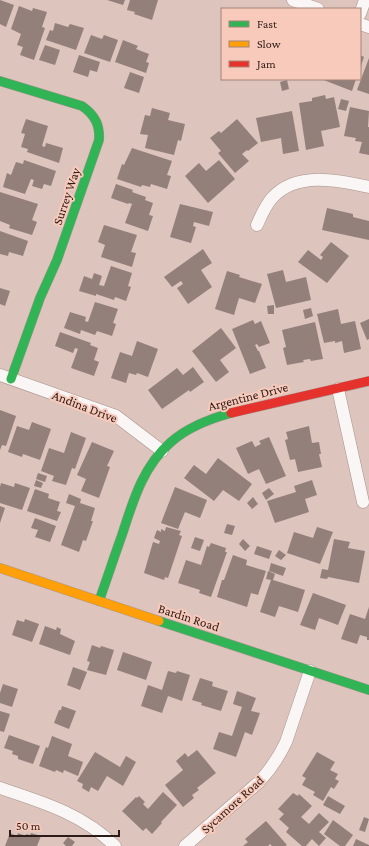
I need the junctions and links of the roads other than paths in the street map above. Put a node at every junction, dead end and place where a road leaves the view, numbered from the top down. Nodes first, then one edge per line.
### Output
1 (293, 0) edge
2 (365, 0) edge
3 (315, 8) edge
4 (361, 11) edge
5 (0, 81) edge
6 (369, 187) edge
7 (257, 225) dead end
8 (6, 377) edge
9 (369, 381) edge
10 (338, 389) junction
11 (162, 451) junction
12 (363, 502) dead end
13 (0, 568) edge
14 (99, 601) junction
15 (310, 671) junction
16 (369, 690) edge
17 (0, 788) edge
18 (115, 846) edge
19 (185, 846) edge

1 - 3 street
2 - 4 street
5 - 8 street, Surrey Way
6 - 7 street
8 - 11 street, Andina Drive
9 - 10 street, Argentine Drive
10 - 11 street, Argentine Drive
10 - 12 street
11 - 14 street, Argentine Drive
13 - 14 street, Bardin Road
14 - 15 street, Bardin Road
15 - 16 street, Bardin Road
15 - 19 street, Sycamore Road
17 - 18 street

